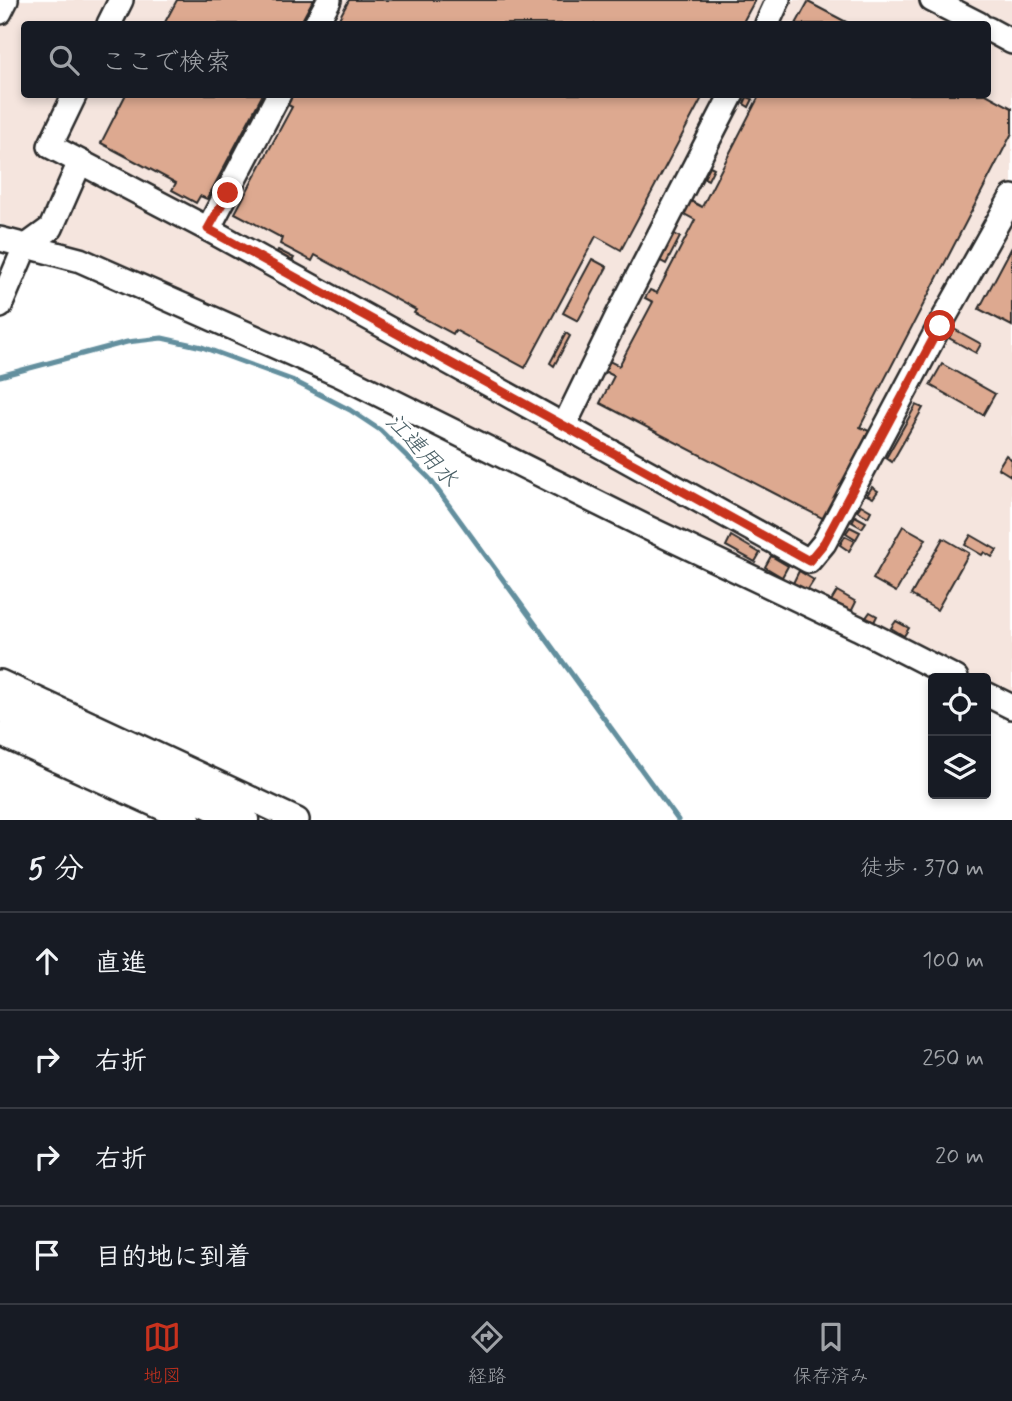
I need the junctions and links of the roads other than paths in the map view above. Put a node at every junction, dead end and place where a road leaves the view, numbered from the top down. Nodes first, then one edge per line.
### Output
1 (6, 0) edge
2 (121, 0) edge
3 (329, 0) edge
4 (778, 0) edge
5 (932, 0) edge
6 (956, 5) edge
7 (0, 12) edge
8 (110, 21) edge
9 (318, 21) edge
10 (768, 21) edge
11 (975, 21) edge
12 (991, 31) edge
13 (1012, 42) edge
14 (73, 98) edge
15 (277, 98) edge
16 (730, 98) edge
17 (80, 163) junction
18 (1012, 197) edge
19 (208, 229) junction
20 (0, 239) edge
21 (25, 247) junction
22 (0, 306) edge
23 (564, 426) junction
24 (946, 673) edge
25 (0, 681) edge
26 (991, 696) edge
27 (0, 707) edge
28 (1012, 707) edge
29 (0, 734) edge
30 (189, 820) edge
31 (244, 820) edge
32 (297, 820) edge

1 - 7 street
2 - 8 street
3 - 9 street
4 - 10 street
5 - 6 street
6 - 11 street
12 - 13 street
14 - 17 street
15 - 19 street
16 - 23 street
17 - 19 street
17 - 21 street
18 - 23 street
19 - 23 street
20 - 21 street
21 - 22 street
21 - 24 street
25 - 32 street
26 - 28 street
27 - 31 main road
29 - 30 street

